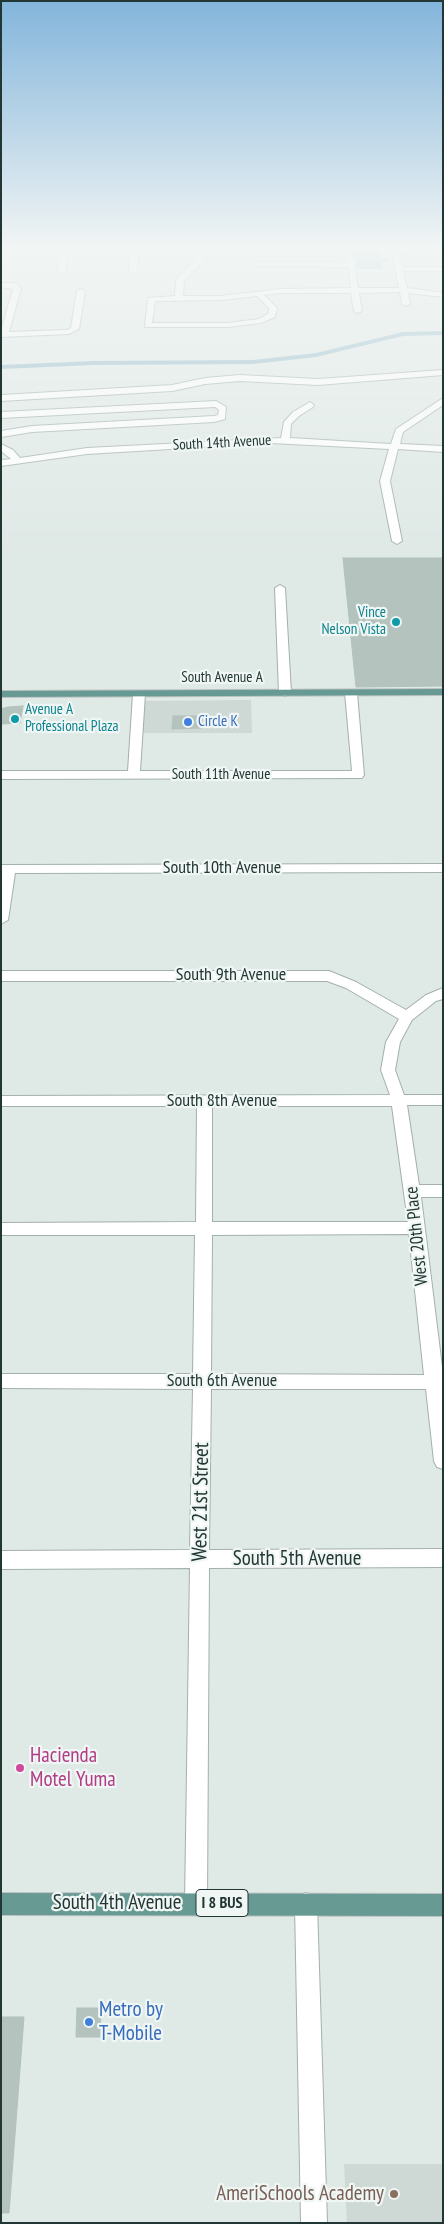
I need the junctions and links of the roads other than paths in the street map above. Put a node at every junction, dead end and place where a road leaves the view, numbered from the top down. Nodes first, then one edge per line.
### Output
1 (443, 372) edge
2 (1, 398) edge
3 (443, 401) edge
4 (310, 405) dead end
5 (1, 415) edge
6 (1, 434) edge
7 (285, 440) junction
8 (395, 446) junction
9 (1, 447) edge
10 (443, 449) edge
11 (17, 460) junction
12 (1, 463) edge
13 (397, 541) dead end
14 (280, 588) dead end
15 (443, 692) edge
16 (285, 693) junction
17 (351, 693) junction
18 (1, 694) edge
19 (139, 694) junction
20 (1, 775) edge
21 (134, 775) junction
22 (443, 868) edge
23 (5, 869) edge
24 (1, 920) edge
25 (1, 976) edge
26 (443, 992) edge
27 (407, 1017) junction
28 (399, 1100) junction
29 (443, 1100) edge
30 (1, 1101) edge
31 (205, 1101) junction
32 (412, 1191) junction
33 (443, 1191) edge
34 (203, 1227) junction
35 (415, 1228) junction
36 (1, 1229) edge
37 (1, 1381) edge
38 (203, 1381) junction
39 (438, 1382) edge
40 (443, 1461) edge
41 (443, 1558) edge
42 (201, 1559) junction
43 (1, 1560) edge
44 (196, 1903) junction
45 (1, 1904) edge
46 (306, 1904) junction
47 (443, 1905) edge
48 (314, 2223) edge

1 - 2 street
3 - 8 street
4 - 7 street
5 - 6 street
7 - 8 street, South 14th Avenue
7 - 11 street, South 14th Avenue
8 - 10 street, South 14th Avenue
8 - 13 street
9 - 11 street
11 - 12 street, South 14th Avenue
14 - 16 street
15 - 17 main road, South Avenue A
16 - 17 main road, South Avenue A
16 - 19 main road, South Avenue A
17 - 21 street, South 11th Avenue
18 - 19 main road, South Avenue A
19 - 21 street
20 - 21 street, South 11th Avenue
22 - 23 street, South 10th Avenue
23 - 24 street
25 - 27 street, South 9th Avenue
26 - 27 street
27 - 28 street, West 20th Place
28 - 29 street, South 8th Avenue
28 - 31 street, South 8th Avenue
28 - 32 street, West 20th Place
30 - 31 street, South 8th Avenue
31 - 34 street, West 21st Street
32 - 33 street
32 - 35 street, West 20th Place
34 - 35 street
34 - 36 street
34 - 38 street, West 21st Street
35 - 39 street, West 20th Place
37 - 38 street, South 6th Avenue
38 - 39 street, South 6th Avenue
38 - 42 street, West 21st Street
39 - 40 street, West 20th Place
41 - 42 street, South 5th Avenue
42 - 43 street, South 5th Avenue
42 - 44 street, West 21st Street
44 - 45 main road, South 4th Avenue / I 8 BUS
44 - 46 main road, South 4th Avenue / I 8 BUS
46 - 47 main road, South 4th Avenue / I 8 BUS
46 - 48 street

